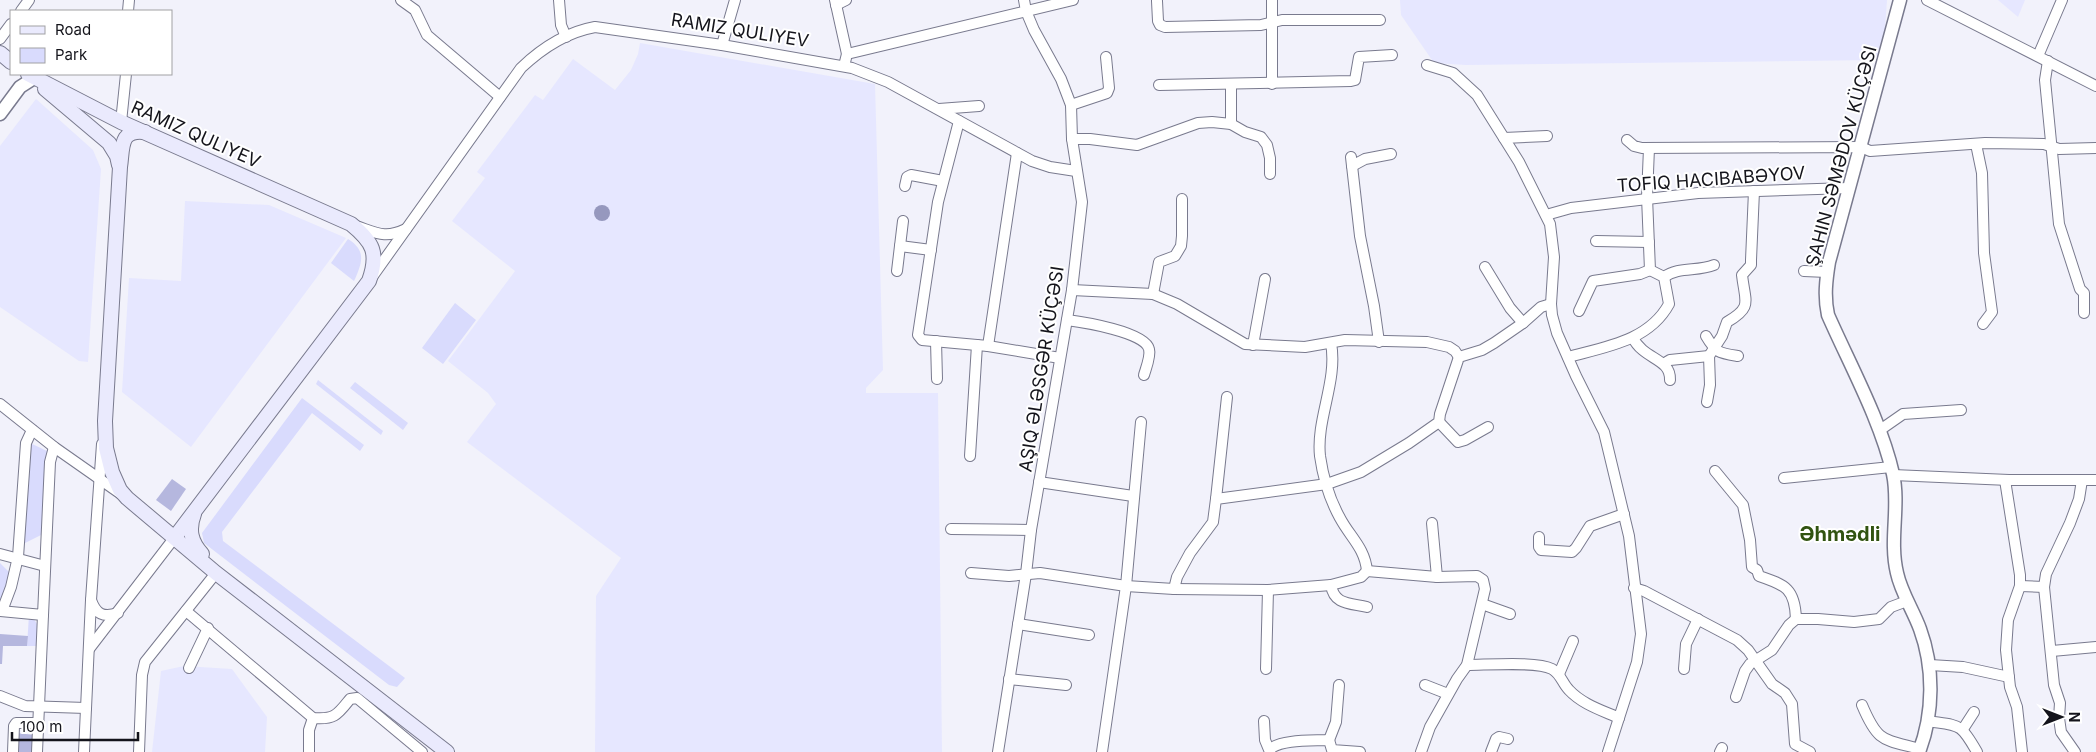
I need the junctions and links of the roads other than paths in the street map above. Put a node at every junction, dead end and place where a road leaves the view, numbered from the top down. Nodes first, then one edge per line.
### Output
1 (401, 0) edge
2 (559, 0) edge
3 (735, 0) edge
4 (846, 0) edge
5 (1024, 0) edge
6 (1073, 0) edge
7 (1272, 0) edge
8 (1900, 0) edge
9 (1927, 0) edge
10 (2062, 0) edge
11 (1157, 1) edge
12 (836, 2) edge
13 (1026, 11) junction
14 (1380, 20) dead end
15 (1272, 22) junction
16 (10, 25) edge
17 (566, 37) junction
18 (0, 39) edge
19 (722, 44) junction
20 (0, 53) edge
21 (847, 54) junction
22 (1392, 55) dead end
23 (2038, 56) junction
24 (1106, 57) dead end
25 (10, 61) edge
26 (2048, 61) junction
27 (1427, 65) dead end
28 (844, 66) junction
29 (126, 75) edge
30 (31, 76) edge
31 (1231, 84) junction
32 (1272, 84) junction
33 (1159, 85) dead end
34 (2096, 86) edge
35 (500, 97) junction
36 (1071, 105) junction
37 (979, 106) dead end
38 (938, 109) junction
39 (0, 114) edge
40 (959, 121) junction
41 (121, 122) junction
42 (1231, 124) junction
43 (145, 132) junction
44 (1547, 136) dead end
45 (1504, 138) junction
46 (1072, 139) junction
47 (1627, 140) dead end
48 (1976, 144) junction
49 (2052, 146) junction
50 (1861, 147) junction
51 (1649, 148) junction
52 (2096, 148) edge
53 (1017, 153) junction
54 (1391, 154) dead end
55 (120, 168) junction
56 (1076, 171) junction
57 (1270, 174) dead end
58 (943, 180) junction
59 (905, 186) dead end
60 (1849, 188) junction
61 (1754, 191) junction
62 (1648, 198) junction
63 (1182, 199) dead end
64 (1546, 215) junction
65 (903, 221) dead end
66 (351, 224) junction
67 (407, 228) junction
68 (1596, 241) dead end
69 (1649, 242) junction
70 (900, 246) junction
71 (930, 250) junction
72 (1714, 265) dead end
73 (1485, 267) dead end
74 (1650, 270) junction
75 (897, 271) dead end
76 (1804, 271) dead end
77 (1827, 272) junction
78 (1664, 278) junction
79 (1265, 279) dead end
80 (369, 281) junction
81 (1072, 290) junction
82 (1153, 294) junction
83 (1551, 304) junction
84 (1579, 311) dead end
85 (2084, 313) dead end
86 (1067, 320) junction
87 (1523, 323) junction
88 (1983, 324) dead end
89 (1706, 336) dead end
90 (1633, 338) junction
91 (936, 341) junction
92 (1379, 342) junction
93 (1331, 343) junction
94 (977, 345) junction
95 (1253, 345) junction
96 (988, 346) junction
97 (1712, 353) junction
98 (1738, 356) dead end
99 (1459, 357) junction
100 (1568, 357) junction
101 (1060, 358) junction
102 (1665, 363) junction
103 (1144, 376) dead end
104 (936, 379) dead end
105 (1670, 380) dead end
106 (1227, 397) dead end
107 (1707, 402) dead end
108 (0, 404) edge
109 (1961, 410) dead end
110 (105, 421) junction
111 (1141, 422) dead end
112 (1439, 422) junction
113 (1488, 427) dead end
114 (32, 430) junction
115 (1880, 430) junction
116 (54, 447) junction
117 (970, 456) dead end
118 (1715, 471) dead end
119 (1892, 471) junction
120 (1784, 478) dead end
121 (98, 479) junction
122 (2005, 480) junction
123 (2082, 480) junction
124 (2096, 480) edge
125 (1040, 482) junction
126 (1327, 484) junction
127 (1133, 496) junction
128 (127, 498) junction
129 (1216, 499) junction
130 (197, 507) junction
131 (1624, 514) junction
132 (1432, 522) dead end
133 (951, 529) dead end
134 (1031, 530) junction
135 (175, 537) junction
136 (1539, 537) dead end
137 (0, 554) edge
138 (18, 558) junction
139 (45, 566) junction
140 (1366, 571) junction
141 (216, 572) junction
142 (971, 573) dead end
143 (1026, 574) junction
144 (1437, 577) junction
145 (1331, 585) junction
146 (1126, 586) junction
147 (2020, 586) junction
148 (2044, 587) junction
149 (1634, 588) junction
150 (1174, 589) junction
151 (1268, 590) junction
152 (91, 600) junction
153 (1907, 600) junction
154 (1482, 604) junction
155 (1368, 607) dead end
156 (1, 611) edge
157 (186, 611) junction
158 (118, 612) junction
159 (43, 614) junction
160 (1510, 614) dead end
161 (1698, 618) junction
162 (1796, 619) junction
163 (1018, 624) junction
164 (208, 628) junction
165 (1089, 635) dead end
166 (1572, 641) dead end
167 (2096, 647) edge
168 (89, 649) junction
169 (2052, 651) junction
170 (1755, 661) junction
171 (1467, 665) junction
172 (1930, 665) junction
173 (189, 668) dead end
174 (1684, 668) dead end
175 (1266, 669) dead end
176 (1559, 674) junction
177 (2009, 677) junction
178 (1009, 679) junction
179 (1066, 685) dead end
180 (1339, 685) dead end
181 (1425, 685) dead end
182 (1448, 694) junction
183 (0, 696) edge
184 (1736, 697) dead end
185 (373, 703) junction
186 (1862, 705) dead end
187 (40, 706) junction
188 (86, 708) junction
189 (1974, 712) dead end
190 (313, 718) junction
191 (1619, 718) junction
192 (1264, 721) dead end
193 (1927, 721) junction
194 (38, 723) junction
195 (1963, 729) junction
196 (1508, 739) dead end
197 (1329, 740) junction
198 (1270, 750) edge
199 (1919, 751) edge
200 (12, 752) edge
201 (36, 752) edge
202 (84, 752) edge
203 (139, 752) edge
204 (309, 752) edge
205 (422, 752) edge
206 (447, 752) edge
207 (458, 752) edge
208 (998, 752) edge
209 (1102, 752) edge
210 (1360, 752) edge
211 (1421, 752) edge
212 (1491, 752) edge
213 (1608, 752) edge
214 (1810, 752) edge
215 (1977, 752) edge
216 (2022, 752) edge
217 (2075, 752) edge

1 - 35 street
2 - 17 street
3 - 19 street
4 - 12 street
5 - 13 street
6 - 13 street
7 - 15 street
8 - 50 street, ŞAHIN SƏMƏDOV KÜÇƏSI
9 - 23 street
10 - 23 street
11 - 15 street
12 - 21 street
13 - 21 street
13 - 36 street
14 - 15 street
15 - 32 street
16 - 18 street
17 - 19 street, RAMIZ QULIYEV
17 - 35 street, RAMIZ QULIYEV
19 - 28 street, RAMIZ QULIYEV
20 - 25 main road
21 - 28 street
22 - 32 street
23 - 26 street
24 - 36 street
26 - 34 street
26 - 49 street
27 - 45 street
28 - 38 street, RAMIZ QULIYEV
29 - 41 street
30 - 39 street
30 - 41 main road, RAMIZ QULIYEV
30 - 55 main road
31 - 32 street
31 - 33 street
31 - 42 street
35 - 67 street, RAMIZ QULIYEV
36 - 46 street
37 - 38 street
38 - 40 street, RAMIZ QULIYEV
40 - 53 street, RAMIZ QULIYEV
40 - 58 street
41 - 43 main road, RAMIZ QULIYEV
41 - 55 main road
42 - 46 street
42 - 57 street
43 - 55 main road
43 - 66 main road, RAMIZ QULIYEV
44 - 45 street
45 - 64 street
46 - 56 street
47 - 51 street
48 - 49 street
48 - 50 street
48 - 88 street
49 - 52 street
49 - 85 street
50 - 51 street
50 - 60 street, ŞAHIN SƏMƏDOV KÜÇƏSI
51 - 62 street
53 - 56 street, RAMIZ QULIYEV
53 - 96 street
54 - 92 street
55 - 110 main road
56 - 81 street
58 - 59 street
58 - 71 street
60 - 61 street
60 - 77 street, ŞAHIN SƏMƏDOV KÜÇƏSI
61 - 62 street
61 - 97 street
62 - 64 street
62 - 69 street
63 - 82 street
64 - 83 street
65 - 70 street
66 - 67 street
66 - 80 main road
67 - 80 street, RAMIZ QULIYEV
68 - 69 street
69 - 74 street
70 - 71 street
70 - 75 street
71 - 91 street
72 - 78 street
73 - 87 street
74 - 78 street
74 - 84 street
76 - 77 street
77 - 115 street, ŞAHIN SƏMƏDOV KÜÇƏSI
78 - 90 street
79 - 95 street
80 - 130 main road
81 - 82 street
81 - 86 street
82 - 95 street
83 - 87 street
83 - 100 street
86 - 101 street
86 - 103 street
87 - 99 street
89 - 97 street
90 - 100 street
90 - 102 street
91 - 94 street
91 - 104 street
92 - 93 street
92 - 99 street
93 - 95 street
93 - 126 street
94 - 96 street
94 - 117 street
96 - 101 street
97 - 98 street
97 - 102 street
97 - 107 street
99 - 112 street
100 - 131 street
101 - 125 street
102 - 105 street
106 - 129 street
108 - 114 street
109 - 115 street
110 - 121 street
110 - 128 main road
111 - 127 street
112 - 113 street
112 - 126 street
114 - 116 street
114 - 138 street
115 - 119 street, ŞAHIN SƏMƏDOV KÜÇƏSI
116 - 121 street
116 - 139 street
118 - 162 street
119 - 120 street
119 - 122 street
119 - 153 street, ŞAHIN SƏMƏDOV KÜÇƏSI
121 - 128 street
121 - 152 street
122 - 123 street
122 - 147 street
123 - 124 street
123 - 148 street
125 - 127 street
125 - 134 street
126 - 129 street
126 - 140 street
127 - 146 street
128 - 135 main road
129 - 150 street
130 - 135 main road
130 - 207 main road
131 - 136 street
131 - 149 street
132 - 144 street
133 - 134 street
134 - 143 street
135 - 141 main road
135 - 158 street
137 - 138 street
138 - 139 street
138 - 156 street
139 - 159 street
140 - 144 street
140 - 145 street
141 - 157 street
141 - 185 main road
142 - 143 street
143 - 146 street
143 - 163 street
144 - 154 street
145 - 151 street
145 - 155 street
146 - 150 street
146 - 209 street
147 - 148 street
147 - 177 street
148 - 169 street
149 - 161 street
149 - 191 street
150 - 151 street
151 - 175 street
152 - 158 street
152 - 168 street
153 - 162 street
153 - 172 street, ŞAHIN SƏMƏDOV KÜÇƏSI
154 - 160 street
154 - 171 street
156 - 159 street
157 - 164 street
157 - 203 street
158 - 168 street
159 - 187 street
161 - 170 street
161 - 174 street
162 - 170 street
163 - 165 street
163 - 178 street
164 - 173 street
164 - 190 street
166 - 176 street
167 - 169 street
168 - 188 street
169 - 217 street
170 - 184 street
170 - 214 street
171 - 176 street
171 - 182 street
172 - 177 street
172 - 193 street, ŞAHIN SƏMƏDOV KÜÇƏSI
176 - 191 street
177 - 216 street
178 - 179 street
178 - 208 street
180 - 197 street
181 - 182 street
182 - 211 street
183 - 187 street
185 - 190 street
185 - 205 street
185 - 206 main road
186 - 199 street
187 - 188 street
187 - 194 street
188 - 202 street
189 - 195 street
190 - 204 street
191 - 213 street
192 - 198 street
193 - 195 street
193 - 199 street, ŞAHIN SƏMƏDOV KÜÇƏSI
194 - 200 street
194 - 201 street
195 - 215 street
196 - 212 street
197 - 198 street
197 - 210 street

